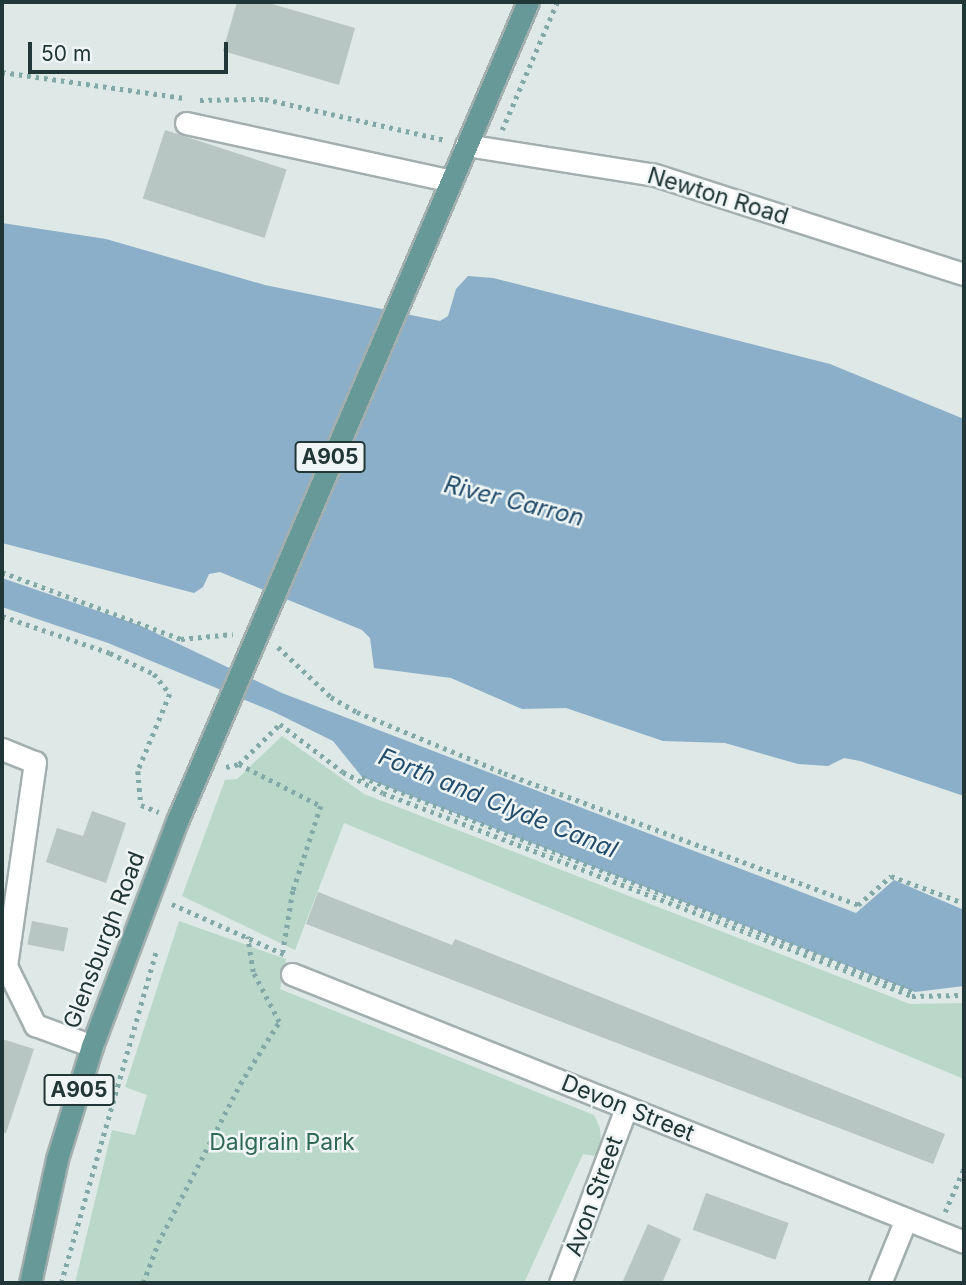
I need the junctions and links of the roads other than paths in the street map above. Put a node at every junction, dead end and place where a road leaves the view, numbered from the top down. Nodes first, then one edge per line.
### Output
1 (528, 2) edge
2 (186, 122) dead end
3 (466, 145) junction
4 (451, 181) junction
5 (964, 274) edge
6 (2, 749) edge
7 (5, 948) edge
8 (292, 974) road end
9 (92, 1046) junction
10 (626, 1108) junction
11 (906, 1219) junction
12 (964, 1242) edge
13 (30, 1283) edge
14 (560, 1283) edge
15 (880, 1283) edge

1 - 3 main road, A905
2 - 4 street
3 - 4 main road, A905
3 - 5 street, Newton Road
4 - 9 main road, Glensburgh Road / A905
6 - 7 street
7 - 9 street
8 - 10 street, Devon Street
9 - 13 main road, Glensburgh Road / A905
10 - 11 street, Devon Street
10 - 14 street, Avon Street
11 - 12 street, Devon Street
11 - 15 street

